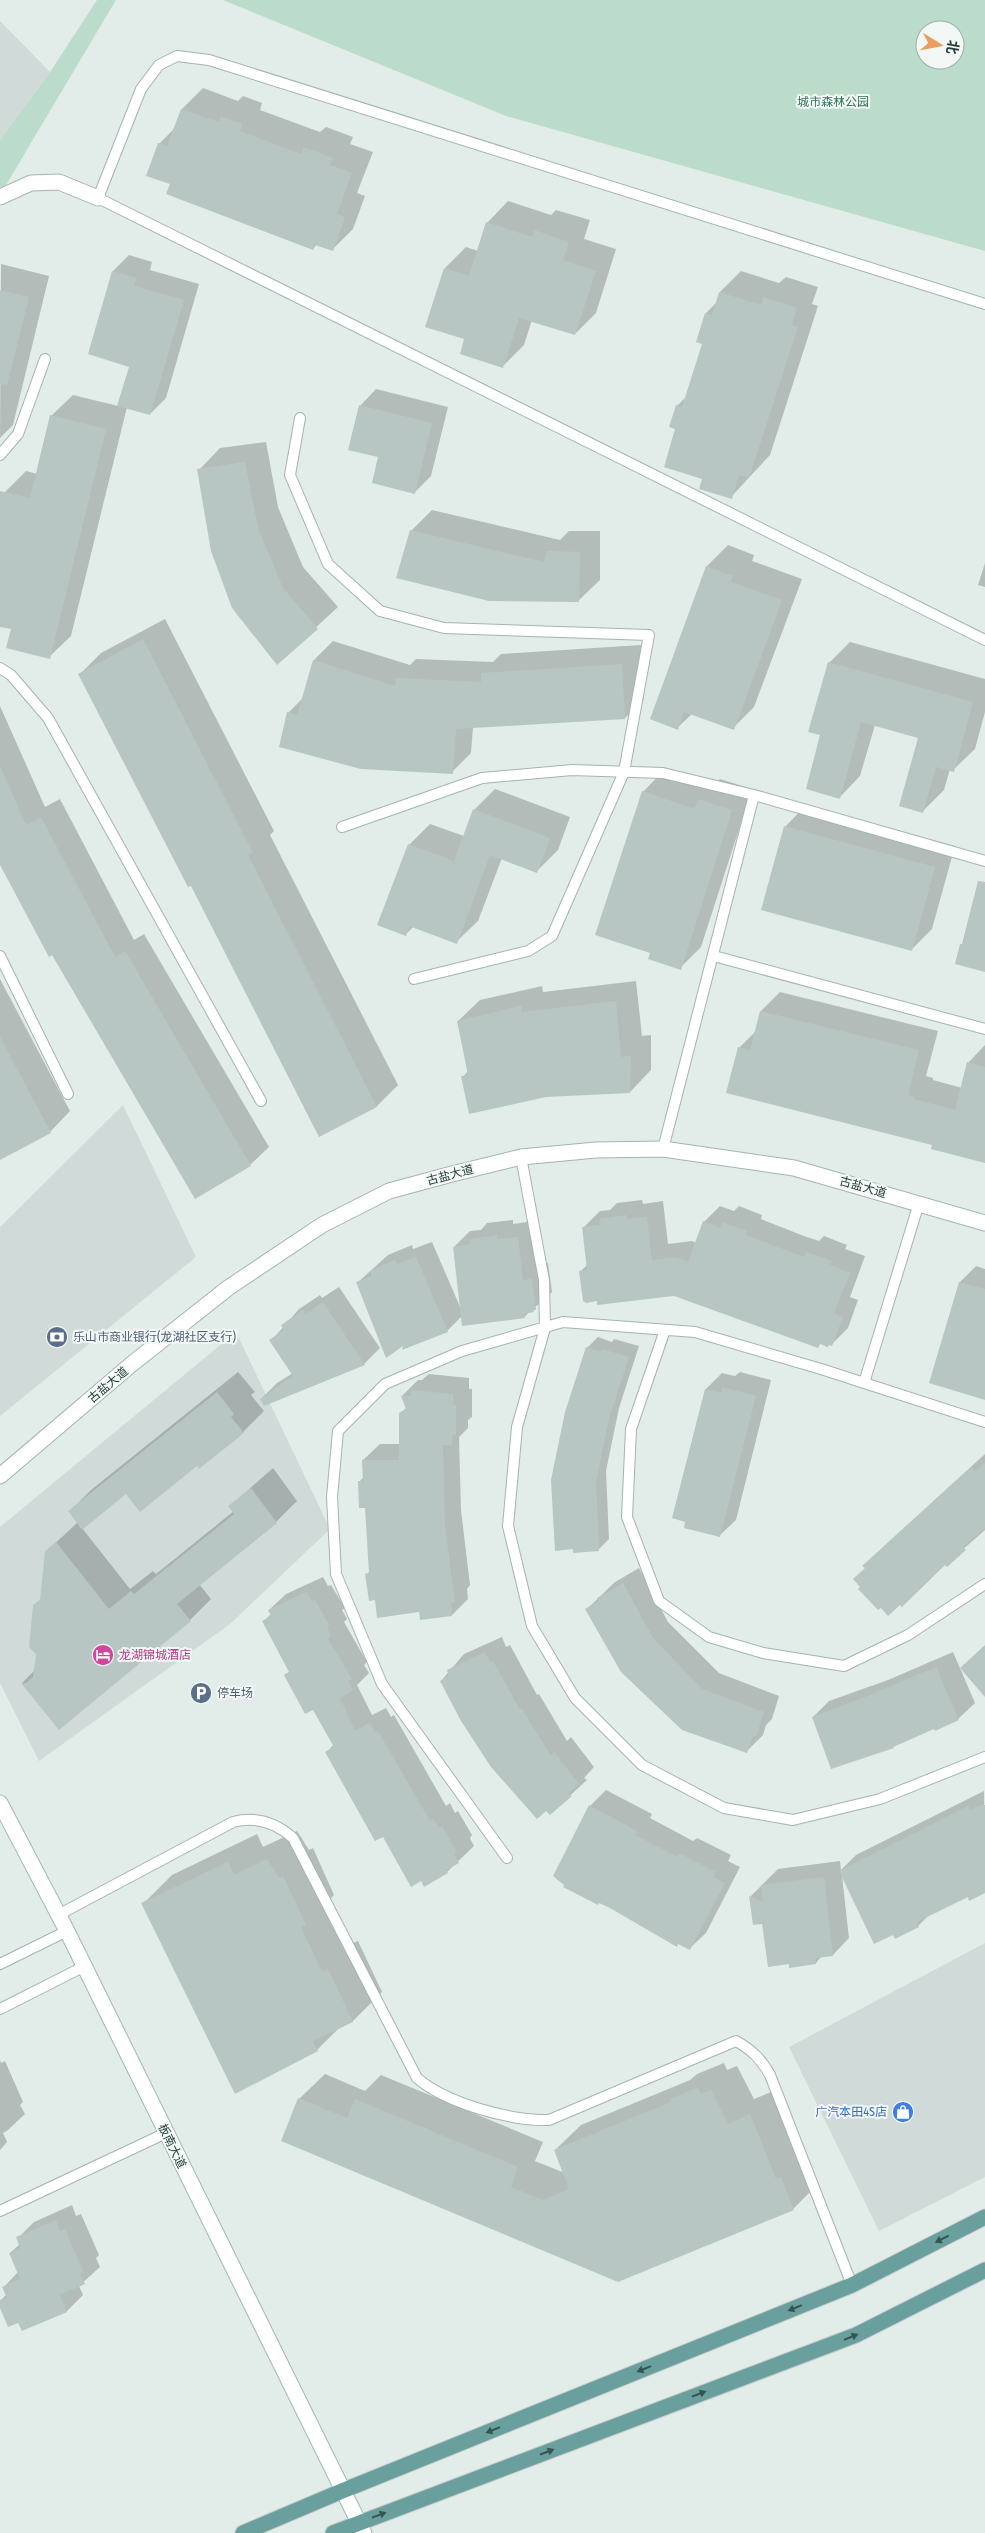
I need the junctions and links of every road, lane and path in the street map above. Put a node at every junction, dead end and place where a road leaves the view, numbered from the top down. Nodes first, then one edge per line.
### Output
1 (0, 197) edge
2 (98, 198) junction
3 (985, 304) edge
4 (45, 358) dead end
5 (300, 418) dead end
6 (0, 455) edge
7 (985, 640) edge
8 (0, 668) edge
9 (624, 772) junction
10 (754, 795) junction
11 (342, 827) dead end
12 (985, 861) edge
13 (0, 956) edge
14 (714, 956) junction
15 (414, 980) dead end
16 (985, 1029) edge
17 (68, 1094) dead end
18 (261, 1101) dead end
19 (663, 1149) junction
20 (521, 1157) junction
21 (919, 1203) junction
22 (985, 1223) edge
23 (545, 1328) junction
24 (664, 1330) junction
25 (864, 1383) junction
26 (985, 1422) edge
27 (0, 1476) edge
28 (985, 1584) edge
29 (985, 1756) edge
30 (0, 1803) edge
31 (507, 1858) dead end
32 (58, 1914) junction
33 (66, 1931) junction
34 (0, 1964) edge
35 (84, 1967) junction
36 (0, 2010) edge
37 (166, 2133) junction
38 (0, 2211) edge
39 (985, 2217) edge
40 (985, 2270) edge
41 (852, 2285) junction
42 (342, 2490) junction
43 (361, 2528) edge
44 (243, 2533) edge
45 (334, 2533) edge

1 - 2 street
2 - 3 lane
2 - 7 lane
4 - 6 lane
5 - 9 lane
8 - 18 lane
9 - 10 lane
9 - 11 lane
9 - 15 lane
10 - 12 lane
10 - 14 lane
13 - 17 lane
14 - 16 lane
14 - 19 lane
19 - 20 street, 古盐大道
19 - 21 street, 古盐大道
20 - 23 lane
20 - 27 street, 古盐大道
21 - 22 street, 古盐大道
21 - 25 lane
23 - 24 lane
23 - 29 lane
23 - 31 lane
24 - 25 lane
24 - 28 lane
25 - 26 lane
30 - 32 street, 板南大道
32 - 33 street, 板南大道
32 - 41 lane
33 - 34 lane
33 - 35 street, 板南大道
35 - 36 lane
35 - 37 street, 板南大道
37 - 38 lane
37 - 42 street, 板南大道
39 -> 41 main road
43 -> 40 main road
41 -> 42 main road
42 - 43 street, 板南大道
42 - 44 main road
43 - 45 main road

